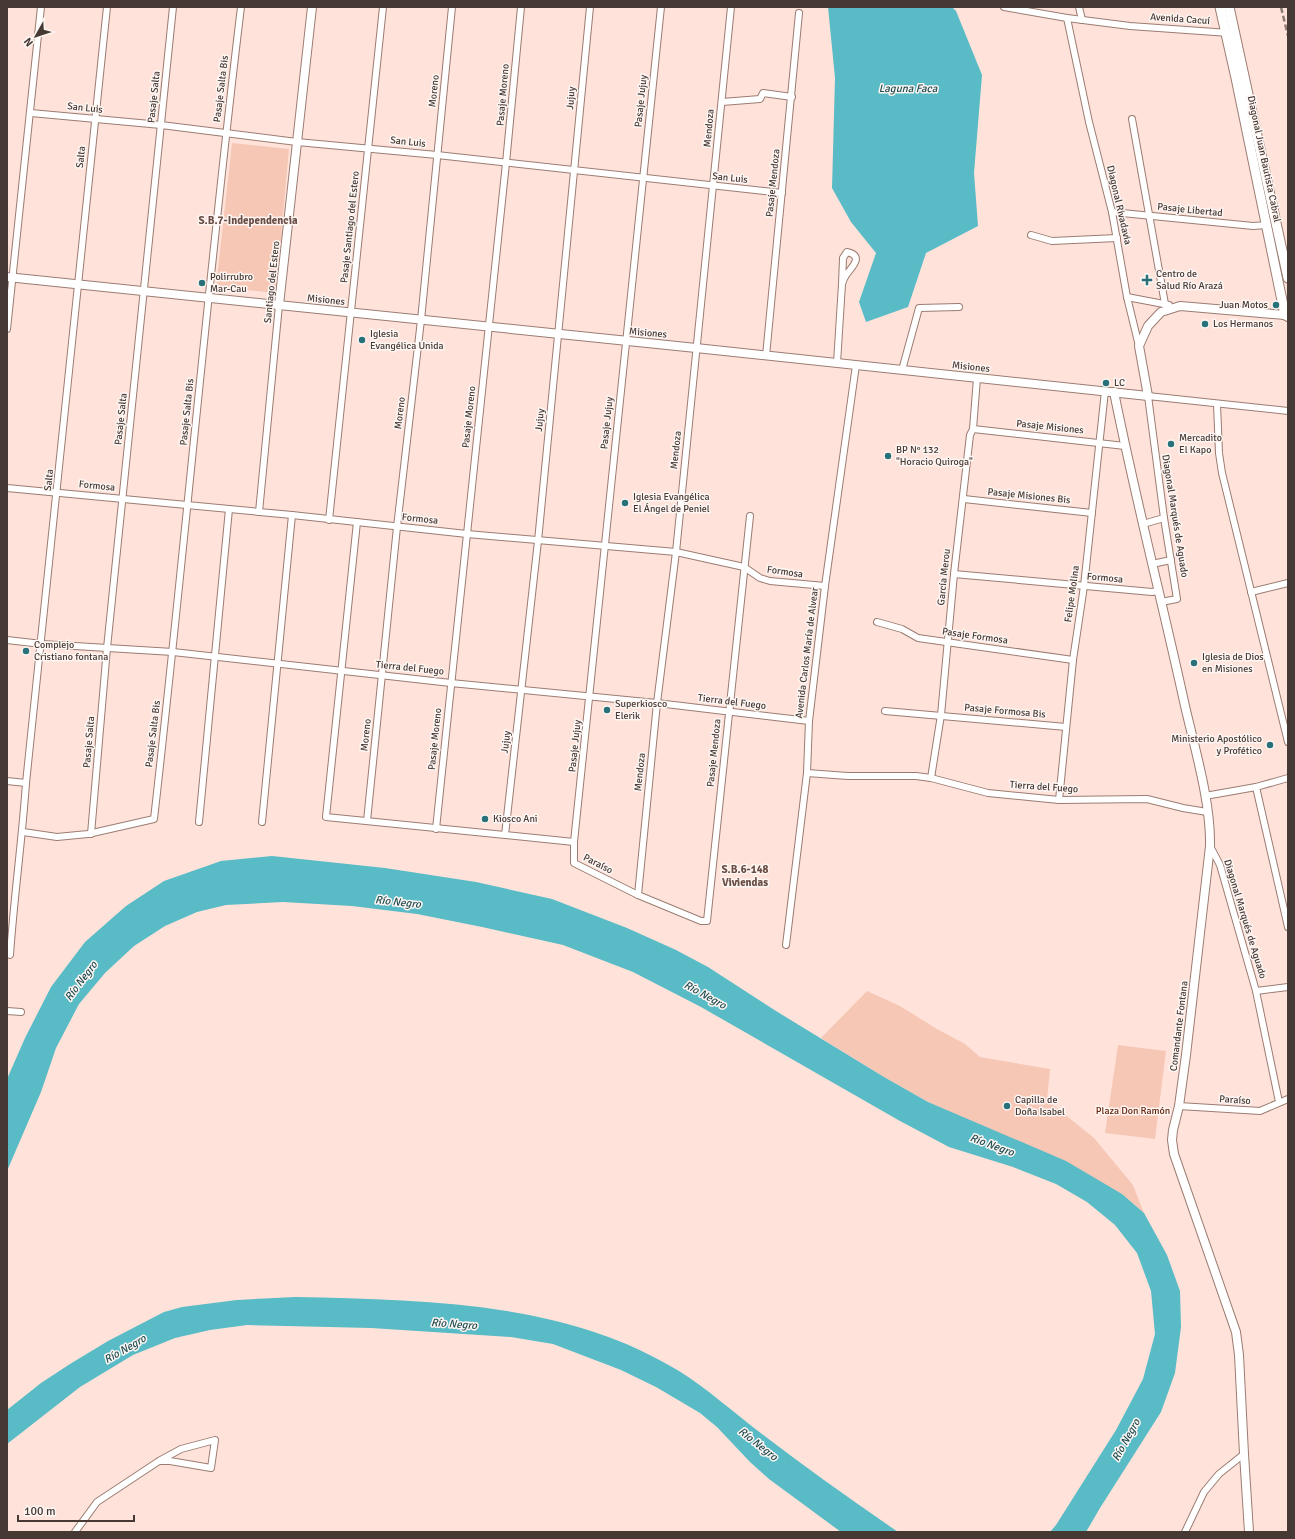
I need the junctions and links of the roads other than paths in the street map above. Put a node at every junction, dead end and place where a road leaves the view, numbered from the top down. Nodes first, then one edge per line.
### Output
1 (42, 7) edge
2 (107, 7) edge
3 (173, 7) edge
4 (241, 7) edge
5 (312, 7) edge
6 (383, 7) edge
7 (452, 7) edge
8 (521, 7) edge
9 (590, 7) edge
10 (661, 7) edge
11 (731, 7) edge
12 (1004, 7) edge
13 (1079, 7) edge
14 (1220, 7) edge
15 (1229, 7) edge
16 (799, 13) dead end
17 (1067, 18) junction
18 (1082, 20) junction
19 (1230, 33) junction
20 (792, 97) junction
21 (722, 102) junction
22 (31, 113) junction
23 (95, 119) junction
24 (1132, 119) dead end
25 (161, 125) junction
26 (226, 134) junction
27 (297, 142) junction
28 (368, 148) junction
29 (437, 156) junction
30 (506, 163) junction
31 (574, 170) junction
32 (643, 177) junction
33 (714, 186) junction
34 (782, 193) junction
35 (1112, 212) junction
36 (1150, 216) junction
37 (1267, 225) junction
38 (1032, 235) dead end
39 (1117, 238) junction
40 (10, 277) edge
41 (1288, 278) edge
42 (78, 284) junction
43 (842, 284) junction
44 (144, 291) junction
45 (1127, 297) junction
46 (210, 298) junction
47 (1165, 304) junction
48 (279, 305) junction
49 (1180, 306) junction
50 (959, 307) dead end
51 (351, 313) junction
52 (1286, 316) edge
53 (421, 320) junction
54 (489, 327) junction
55 (7, 329) edge
56 (559, 334) junction
57 (626, 342) junction
58 (1139, 346) junction
59 (696, 348) junction
60 (766, 356) junction
61 (837, 363) junction
62 (856, 365) junction
63 (902, 370) junction
64 (977, 378) junction
65 (1109, 392) junction
66 (1148, 396) junction
67 (1218, 404) junction
68 (1288, 411) edge
69 (973, 429) junction
70 (1100, 443) junction
71 (1125, 446) junction
72 (7, 488) edge
73 (58, 492) junction
74 (122, 499) junction
75 (964, 499) junction
76 (187, 505) junction
77 (229, 509) junction
78 (259, 512) junction
79 (1092, 513) junction
80 (292, 515) junction
81 (750, 516) dead end
82 (1164, 518) junction
83 (329, 520) junction
84 (356, 522) junction
85 (1143, 524) junction
86 (397, 527) junction
87 (467, 534) junction
88 (538, 541) junction
89 (605, 547) junction
90 (676, 552) junction
91 (1171, 560) junction
92 (1152, 564) junction
93 (744, 567) junction
94 (954, 574) junction
95 (1288, 583) edge
96 (825, 586) junction
97 (1084, 586) junction
98 (1158, 591) junction
99 (1251, 592) junction
100 (1161, 602) junction
101 (877, 622) dead end
102 (7, 640) edge
103 (948, 642) junction
104 (42, 644) junction
105 (107, 648) junction
106 (173, 652) junction
107 (214, 657) junction
108 (1073, 660) junction
109 (278, 664) junction
110 (341, 671) junction
111 (383, 675) junction
112 (451, 683) junction
113 (522, 690) junction
114 (590, 696) junction
115 (657, 703) junction
116 (885, 711) dead end
117 (728, 712) junction
118 (941, 715) junction
119 (810, 721) junction
120 (1066, 727) junction
121 (1288, 742) edge
122 (807, 773) junction
123 (931, 778) junction
124 (1288, 778) edge
125 (7, 781) edge
126 (26, 783) junction
127 (1256, 787) junction
128 (1205, 796) junction
129 (1059, 800) junction
130 (1207, 812) junction
131 (367, 821) junction
132 (199, 822) dead end
133 (262, 822) dead end
134 (436, 828) junction
135 (23, 832) junction
136 (91, 834) junction
137 (505, 835) junction
138 (574, 842) junction
139 (1210, 846) junction
140 (638, 895) junction
141 (7, 896) edge
142 (14, 898) junction
143 (707, 921) joint
144 (1288, 927) edge
145 (786, 945) dead end
146 (9, 954) edge
147 (1288, 987) edge
148 (1256, 991) junction
149 (7, 1011) edge
150 (21, 1012) dead end
151 (1288, 1099) edge
152 (1279, 1102) junction
153 (1179, 1106) junction
154 (1244, 1454) junction
155 (159, 1461) junction
156 (76, 1532) edge
157 (1185, 1532) edge
158 (1249, 1532) edge

1 - 22 street
2 - 23 street, Salta
3 - 25 street, Pasaje Salta
4 - 26 street, Pasaje Salta Bis
5 - 27 street, Santiago del Estero
6 - 28 street, Pasaje Santiago del Estero
7 - 29 street, Moreno
8 - 30 street, Pasaje Moreno
9 - 31 street, Jujuy
10 - 32 street, Pasaje Jujuy
11 - 21 street, Mendoza
12 - 17 street, Avenida Cacuí
13 - 18 street
14 - 19 main road, Diagonal Juan Bautista Cabral
15 - 19 main road, Diagonal Juan Bautista Cabral
16 - 20 street, Pasaje Mendoza
17 - 18 street, Avenida Cacuí
17 - 35 street, Diagonal Rivadavia
18 - 19 street, Avenida Cacuí
19 - 37 main road, Diagonal Juan Bautista Cabral
19 - 41 main road, Diagonal Juan Bautista Cabral
20 - 21 street
20 - 34 street, Pasaje Mendoza
21 - 33 street, Mendoza
22 - 23 street, San Luis
22 - 40 street
23 - 25 street, San Luis
23 - 42 street, Salta
24 - 36 street
25 - 26 street, San Luis
25 - 44 street, Pasaje Salta
26 - 27 street, San Luis
26 - 46 street, Pasaje Salta Bis
27 - 28 street, San Luis
27 - 48 street, Santiago del Estero
28 - 29 street, San Luis
28 - 51 street, Pasaje Santiago del Estero
29 - 30 street, San Luis
29 - 53 street, Moreno
30 - 31 street, San Luis
30 - 54 street, Pasaje Moreno
31 - 32 street, San Luis
31 - 56 street, Jujuy
32 - 33 street, San Luis
32 - 57 street, Pasaje Jujuy
33 - 34 street, San Luis
33 - 59 street, Mendoza
34 - 60 street, Pasaje Mendoza
35 - 36 street, Pasaje Libertad
35 - 39 street, Diagonal Rivadavia
36 - 37 street, Pasaje Libertad
36 - 47 street
37 - 52 main road, Diagonal Juan Bautista Cabral
38 - 39 street
39 - 45 street, Diagonal Rivadavia
40 - 42 street, Misiones
40 - 55 street
42 - 44 street, Misiones
42 - 73 street, Salta
43 - 43 street
43 - 61 street
44 - 46 street, Misiones
44 - 74 street, Pasaje Salta
45 - 47 street
45 - 58 street, Diagonal Rivadavia
46 - 48 street, Misiones
46 - 76 street, Pasaje Salta Bis
47 - 49 street
48 - 51 street, Misiones
48 - 78 street, Santiago del Estero
49 - 52 street
49 - 58 street
50 - 63 street
51 - 53 street, Misiones
51 - 83 street, Pasaje Santiago del Estero
53 - 54 street, Misiones
53 - 86 street, Moreno
54 - 56 street, Misiones
54 - 87 street, Pasaje Moreno
56 - 57 street, Misiones
56 - 88 street, Jujuy
57 - 59 street, Misiones
57 - 89 street, Pasaje Jujuy
58 - 66 street, Diagonal Rivadavia
59 - 60 street, Misiones
59 - 90 street, Mendoza
60 - 61 street, Misiones
61 - 62 street, Misiones
62 - 63 street, Misiones
62 - 96 street, Avenida Carlos María de Alvear
63 - 64 street, Misiones
64 - 65 street, Misiones
64 - 69 street, García Merou
65 - 66 street, Misiones
65 - 70 street, Felipe Molina
65 - 71 street, Diagonal Marqués de Aguado
66 - 67 street, Misiones
66 - 82 street, Diagonal Marqués de Aguado
67 - 68 street, Misiones
67 - 99 street
69 - 70 street, Pasaje Misiones
69 - 75 street, García Merou
70 - 71 street, Pasaje Misiones
70 - 79 street, Felipe Molina
71 - 85 street, Diagonal Marqués de Aguado
72 - 73 street, Formosa
73 - 74 street, Formosa
73 - 104 street, Salta
74 - 76 street, Formosa
74 - 105 street, Pasaje Salta
75 - 79 street, Pasaje Misiones Bis
75 - 94 street, García Merou
76 - 77 street, Formosa
76 - 106 street, Pasaje Salta Bis
77 - 78 street, Formosa
77 - 107 street
78 - 80 street, Formosa
79 - 97 street, Felipe Molina
80 - 83 street, Formosa
80 - 109 street
81 - 93 street, Pasaje Mendoza
82 - 85 street
82 - 91 street, Diagonal Marqués de Aguado
83 - 84 street, Formosa
84 - 86 street, Formosa
84 - 110 street
85 - 92 street, Diagonal Marqués de Aguado
86 - 87 street, Formosa
86 - 111 street, Moreno
87 - 88 street, Formosa
87 - 112 street, Pasaje Moreno
88 - 89 street, Formosa
88 - 113 street, Jujuy
89 - 90 street, Formosa
89 - 114 street, Pasaje Jujuy
90 - 93 street, Formosa
90 - 115 street, Mendoza
91 - 92 street
91 - 100 street, Diagonal Marqués de Aguado
92 - 98 street, Diagonal Marqués de Aguado
93 - 96 street, Formosa
93 - 117 street, Pasaje Mendoza
94 - 97 street, Formosa
94 - 103 street, García Merou
95 - 99 street
96 - 119 street, Avenida Carlos María de Alvear
97 - 98 street, Formosa
97 - 108 street, Felipe Molina
98 - 100 street, Diagonal Marqués de Aguado
99 - 121 street
100 - 128 street, Diagonal Marqués de Aguado
101 - 103 street, Pasaje Formosa
102 - 104 street, Tierra del Fuego
103 - 108 street, Pasaje Formosa
103 - 118 street, García Merou
104 - 105 street, Tierra del Fuego
104 - 126 street, Salta
105 - 106 street, Tierra del Fuego
105 - 136 street, Pasaje Salta
106 - 107 street, Tierra del Fuego
106 - 136 street, Pasaje Salta Bis
107 - 109 street, Tierra del Fuego
107 - 132 street
108 - 120 street, Felipe Molina
109 - 110 street, Tierra del Fuego
109 - 133 street
110 - 111 street, Tierra del Fuego
110 - 131 street
111 - 112 street, Tierra del Fuego
111 - 131 street, Moreno
112 - 113 street, Tierra del Fuego
112 - 134 street, Pasaje Moreno
113 - 114 street, Tierra del Fuego
113 - 137 street, Jujuy
114 - 115 street, Tierra del Fuego
114 - 138 street, Pasaje Jujuy
115 - 117 street, Tierra del Fuego
115 - 140 street, Mendoza
116 - 118 street, Pasaje Formosa Bis
117 - 119 street, Tierra del Fuego
117 - 143 street, Pasaje Mendoza
118 - 120 street, Pasaje Formosa Bis
118 - 123 street, García Merou
119 - 122 street, Avenida Carlos María de Alvear
120 - 129 street, Felipe Molina
122 - 123 street, Tierra del Fuego
122 - 145 street, Avenida Carlos María de Alvear
123 - 129 street, Tierra del Fuego
124 - 127 street
125 - 126 street
126 - 135 street, Salta
127 - 128 street
127 - 144 street
128 - 130 street, Diagonal Marqués de Aguado
129 - 130 street, Tierra del Fuego
130 - 139 street, Diagonal Marqués de Aguado
131 - 134 street
134 - 137 street
135 - 136 street
135 - 142 street, Salta
137 - 138 street
138 - 140 street, Paraíso
139 - 148 street, Diagonal Marqués de Aguado
139 - 153 street, Comandante Fontana
140 - 143 street, Paraíso
141 - 142 street
142 - 146 street, Salta
147 - 148 street
148 - 152 street, Diagonal Marqués de Aguado
149 - 150 street
151 - 152 street, Paraíso
152 - 153 street, Paraíso
153 - 154 street, Comandante Fontana
154 - 157 street
154 - 158 street, Comandante Fontana
155 - 155 street
155 - 156 street

